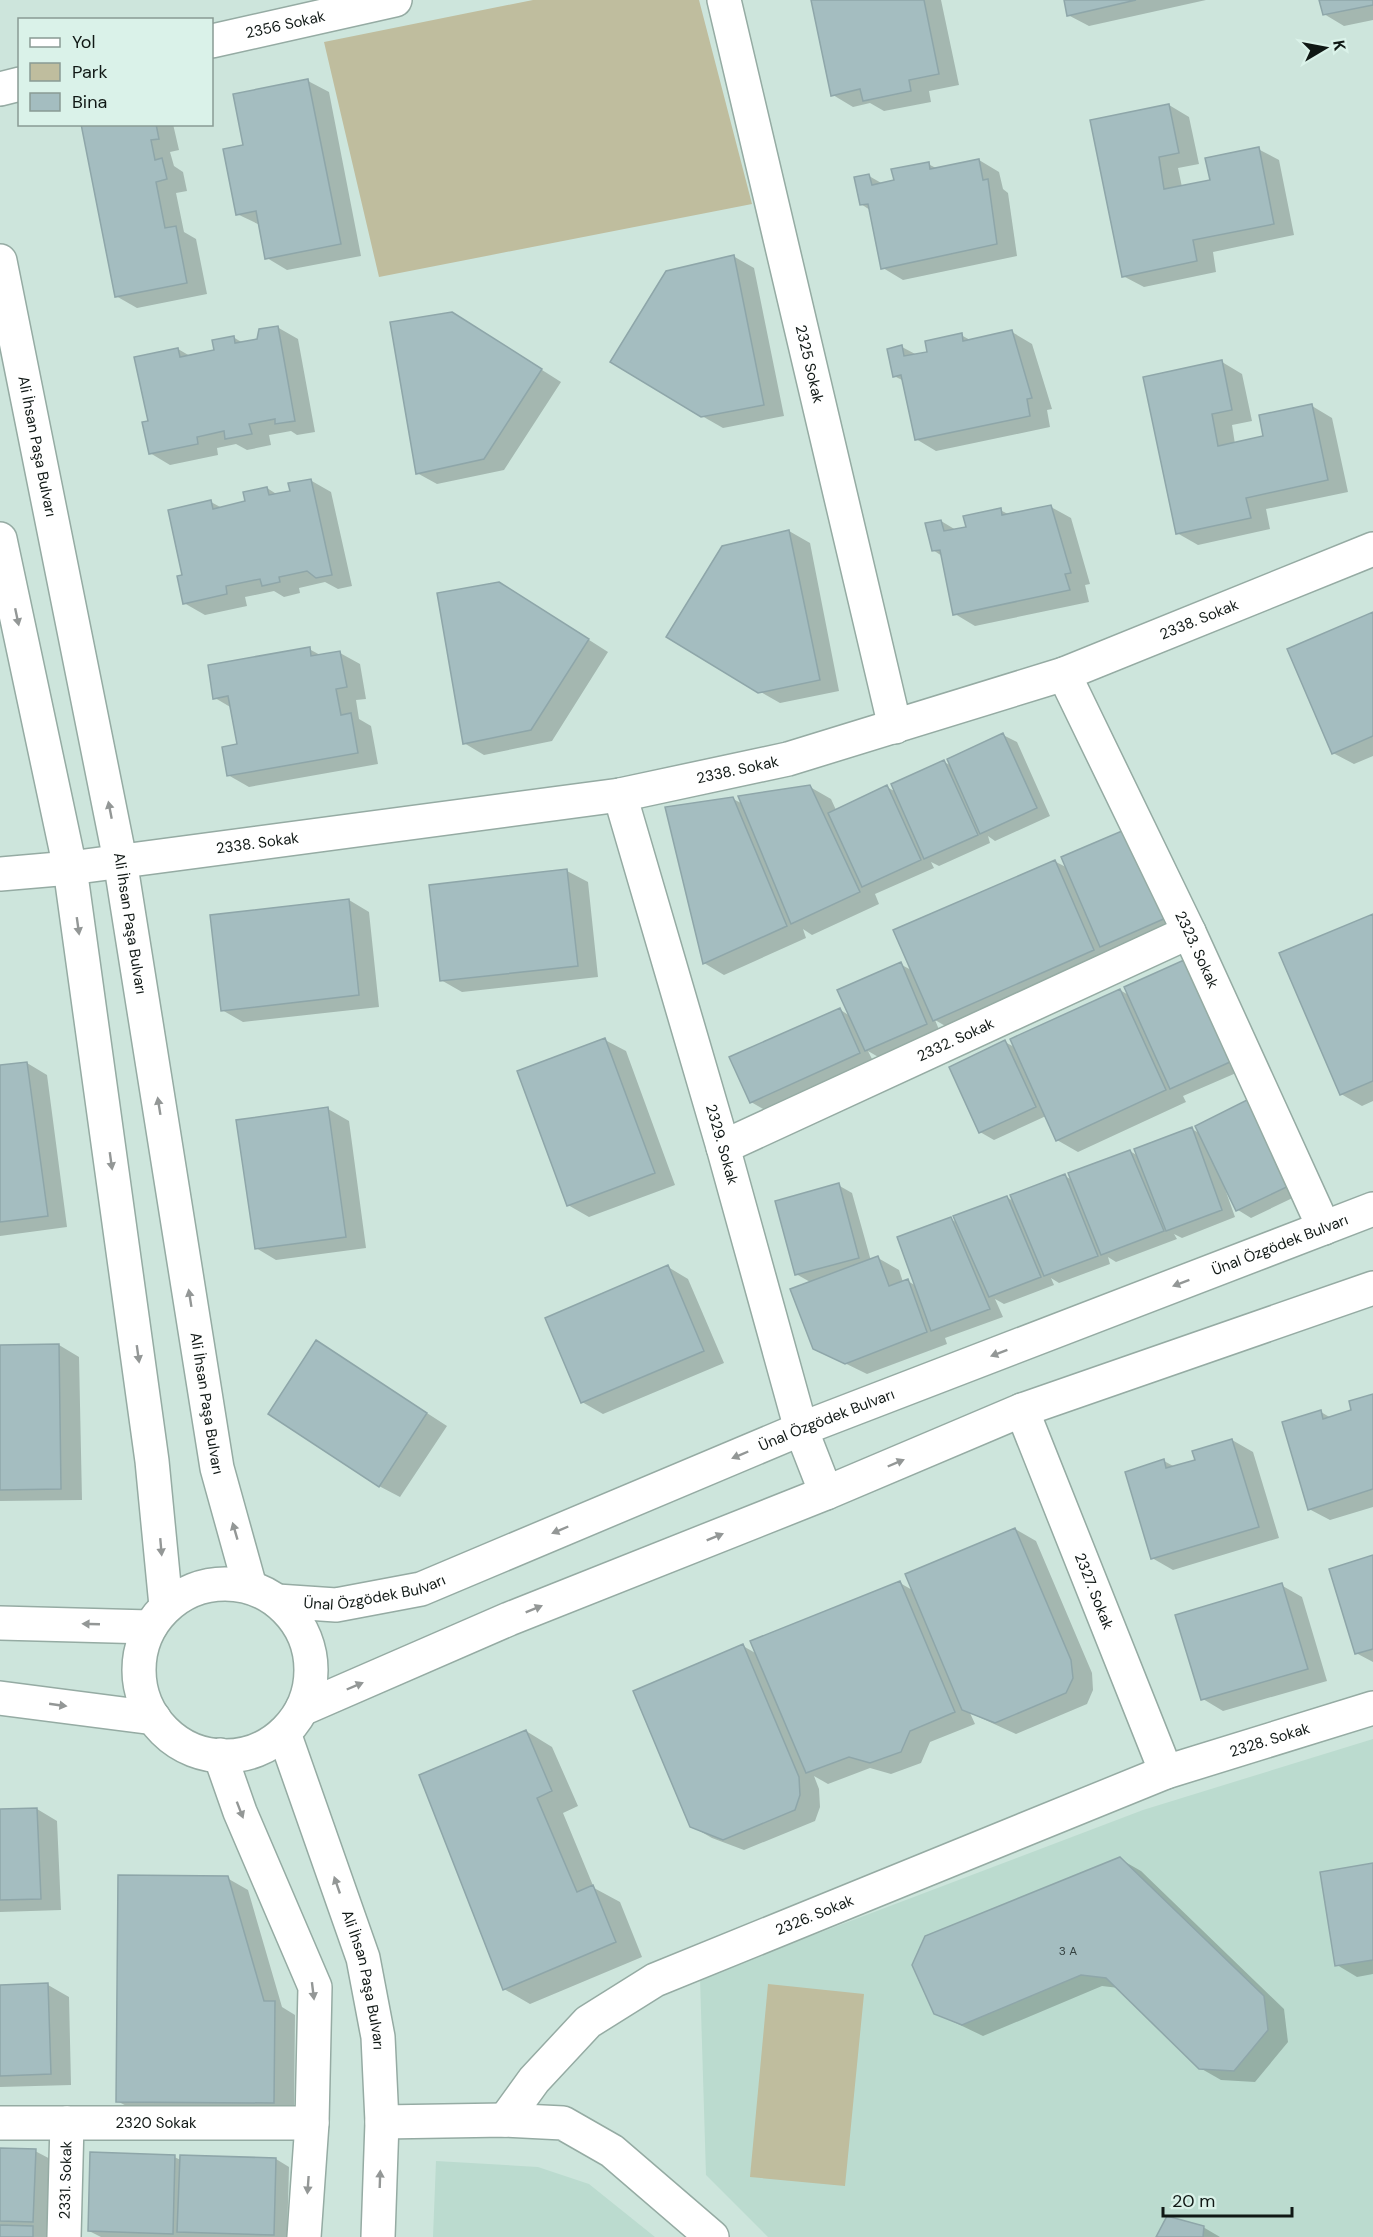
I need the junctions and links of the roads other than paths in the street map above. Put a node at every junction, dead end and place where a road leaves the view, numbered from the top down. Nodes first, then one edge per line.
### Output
1 (395, 0) edge
2 (724, 0) edge
3 (213, 41) edge
4 (18, 84) edge
5 (0, 89) edge
6 (0, 261) edge
7 (0, 539) edge
8 (1373, 549) edge
9 (1064, 674) junction
10 (895, 727) junction
11 (620, 795) junction
12 (120, 860) junction
13 (70, 868) junction
14 (0, 874) edge
15 (1189, 932) junction
16 (723, 1147) junction
17 (1373, 1209) edge
18 (1324, 1228) junction
19 (1373, 1288) edge
20 (1022, 1410) junction
21 (801, 1429) junction
22 (826, 1493) junction
23 (263, 1594) junction
24 (158, 1616) junction
25 (0, 1623) edge
26 (0, 1698) edge
27 (1373, 1708) edge
28 (154, 1718) junction
29 (293, 1721) junction
30 (220, 1755) junction
31 (1166, 1772) junction
32 (506, 2120) junction
33 (382, 2122) junction
34 (0, 2123) edge
35 (67, 2123) junction
36 (312, 2123) junction
37 (64, 2237) edge
38 (304, 2237) edge
39 (378, 2237) edge
40 (712, 2237) edge

1 - 3 main road, 2356 Sokak
2 - 10 main road, 2325 Sokak
4 - 5 main road
12 -> 6 main road, Ali İhsan Paşa Bulvarı
7 -> 13 main road
8 - 9 main road, 2338. Sokak
9 - 10 main road, 2338. Sokak
9 - 15 main road, 2323. Sokak
10 - 11 main road, 2338. Sokak
11 - 12 main road, 2338. Sokak
11 - 16 main road, 2329. Sokak
12 - 13 main road, 2338. Sokak
23 -> 12 main road, Ali İhsan Paşa Bulvarı
13 - 14 main road, 2338. Sokak
13 -> 24 main road
15 - 16 main road, 2332. Sokak
15 - 18 main road, 2323. Sokak
16 - 21 main road, 2329. Sokak
17 - 18 main road, Ünal Özgödek Bulvarı
18 -> 21 main road, Ünal Özgödek Bulvarı
19 - 20 main road
22 -> 20 main road
20 - 31 main road, 2327. Sokak
21 - 22 main road, 2329. Sokak
21 -> 23 main road, Ünal Özgödek Bulvarı
29 -> 22 main road
23 - 24 main road
23 - 29 main road
24 -> 25 main road
24 - 28 main road
26 -> 28 main road
27 - 31 main road, 2328. Sokak
28 - 30 main road
29 - 30 main road
33 -> 29 main road, Ali İhsan Paşa Bulvarı
30 -> 36 main road
31 - 32 main road, 2326. Sokak
32 - 33 main road
32 - 40 main road
39 -> 33 main road, Ali İhsan Paşa Bulvarı
34 - 35 main road, 2320 Sokak
35 - 36 main road, 2320 Sokak
35 - 37 main road, 2331. Sokak
36 -> 38 main road

